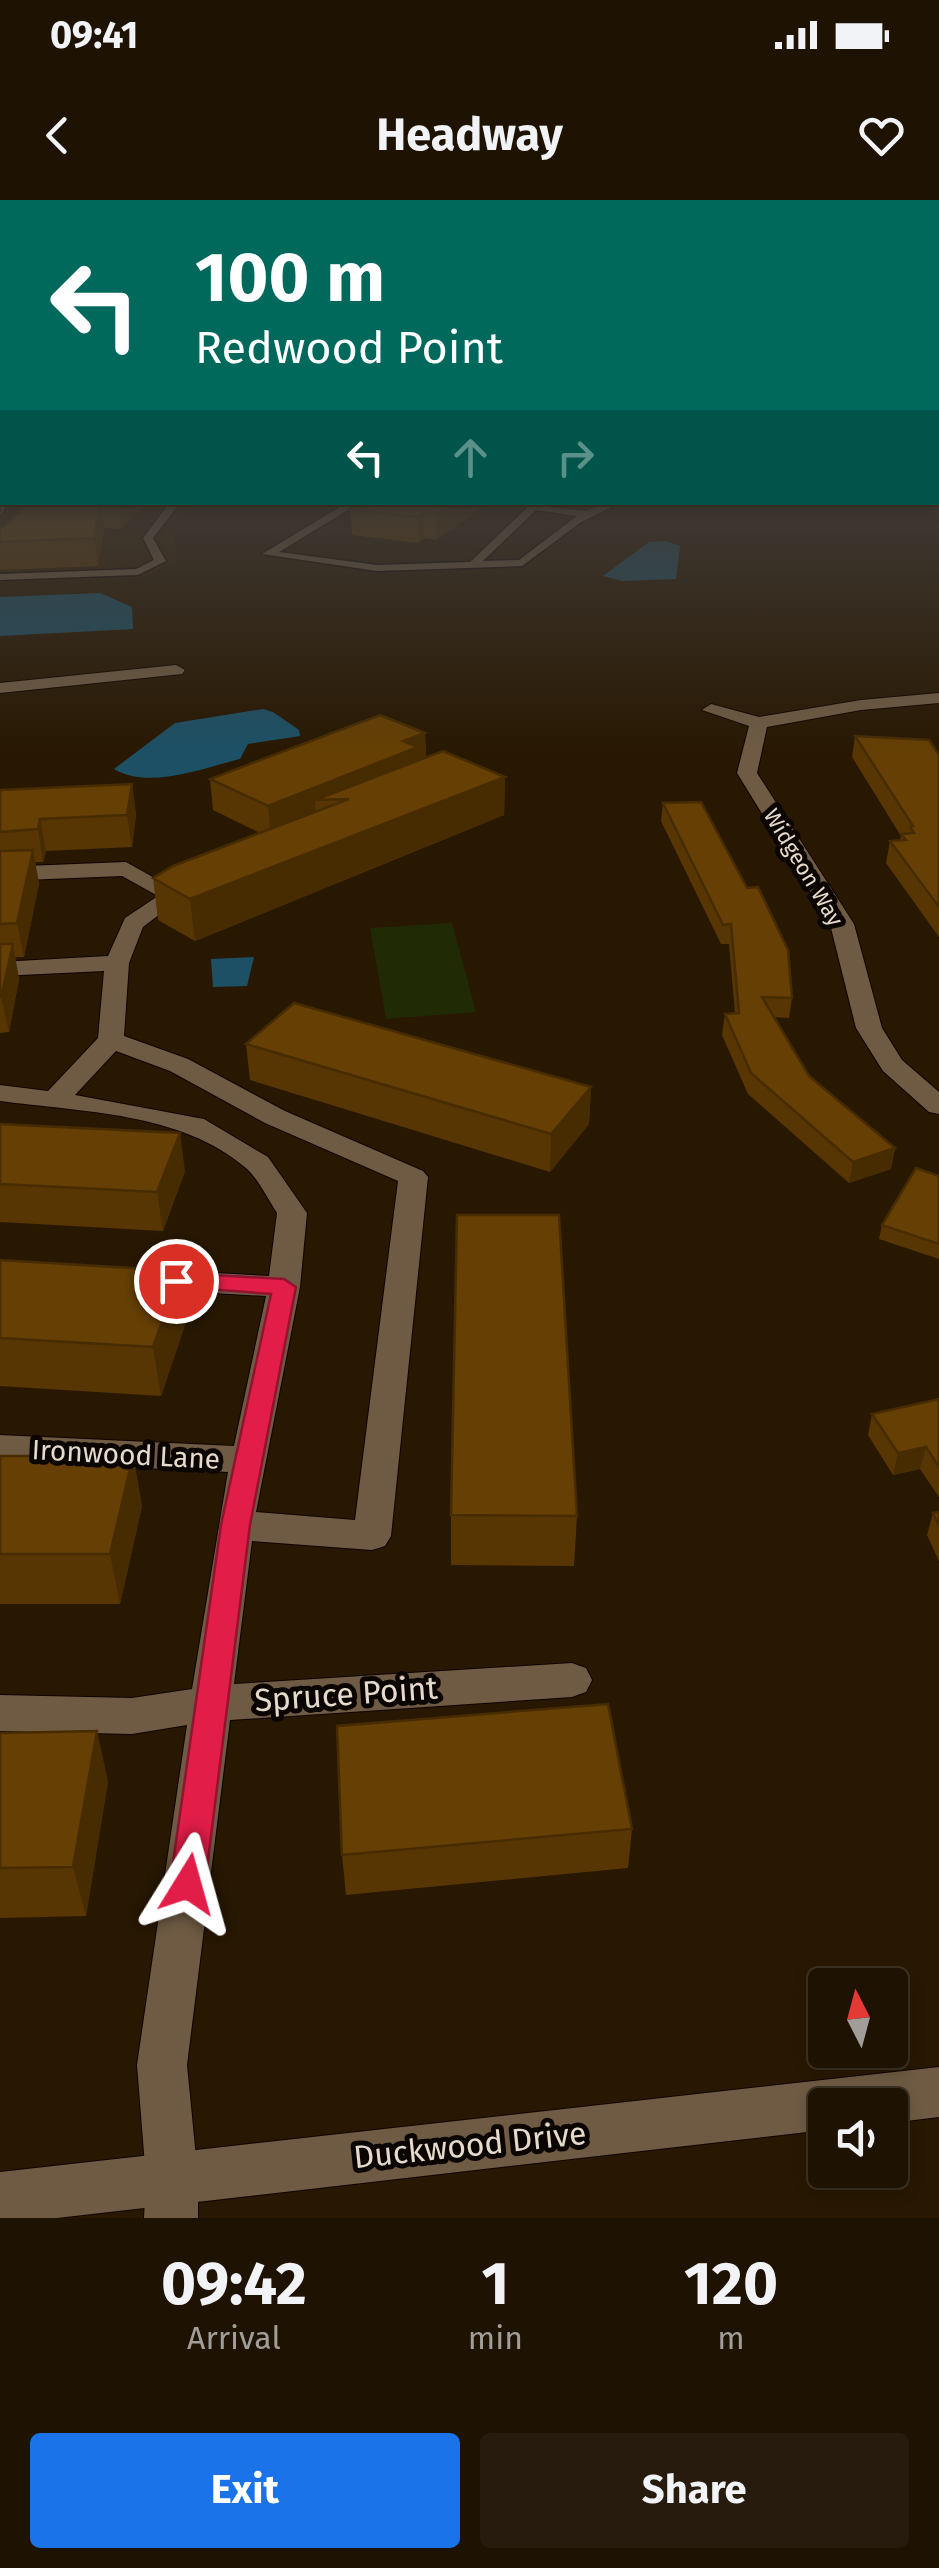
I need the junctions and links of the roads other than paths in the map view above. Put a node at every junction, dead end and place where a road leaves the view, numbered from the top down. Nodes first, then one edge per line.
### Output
1 (152, 564) edge
2 (346, 564) edge
3 (514, 564) edge
4 (473, 565) joint
5 (0, 577) edge
6 (176, 670) dead end
7 (0, 688) edge
8 (939, 698) edge
9 (712, 710) dead end
10 (759, 723) junction
11 (0, 874) edge
12 (117, 962) junction
13 (0, 968) edge
14 (111, 1040) junction
15 (0, 1093) edge
16 (55, 1100) junction
17 (939, 1106) edge
18 (109, 1277) edge
19 (284, 1287) junction
20 (0, 1448) edge
21 (251, 1460) junction
22 (236, 1525) junction
23 (572, 1680) dead end
24 (214, 1702) junction
25 (0, 1714) edge
26 (939, 2092) edge
27 (0, 2198) edge
28 (171, 2198) edge

1 - 5 lane
2 - 4 lane
3 - 4 lane
6 - 7 street
8 - 10 street
9 - 10 street
10 - 17 street, Widgeon Way
11 - 12 street
12 - 13 street
12 - 14 street
14 - 16 street
14 - 22 street
15 - 16 street
16 - 19 street
18 - 19 street
19 - 21 street
20 - 21 street, Ironwood Lane
21 - 22 street
22 - 24 street
23 - 24 street, Spruce Point
24 - 25 street, Spruce Point
24 - 28 street
26 - 28 street, Duckwood Drive
27 - 28 street, Duckwood Drive

